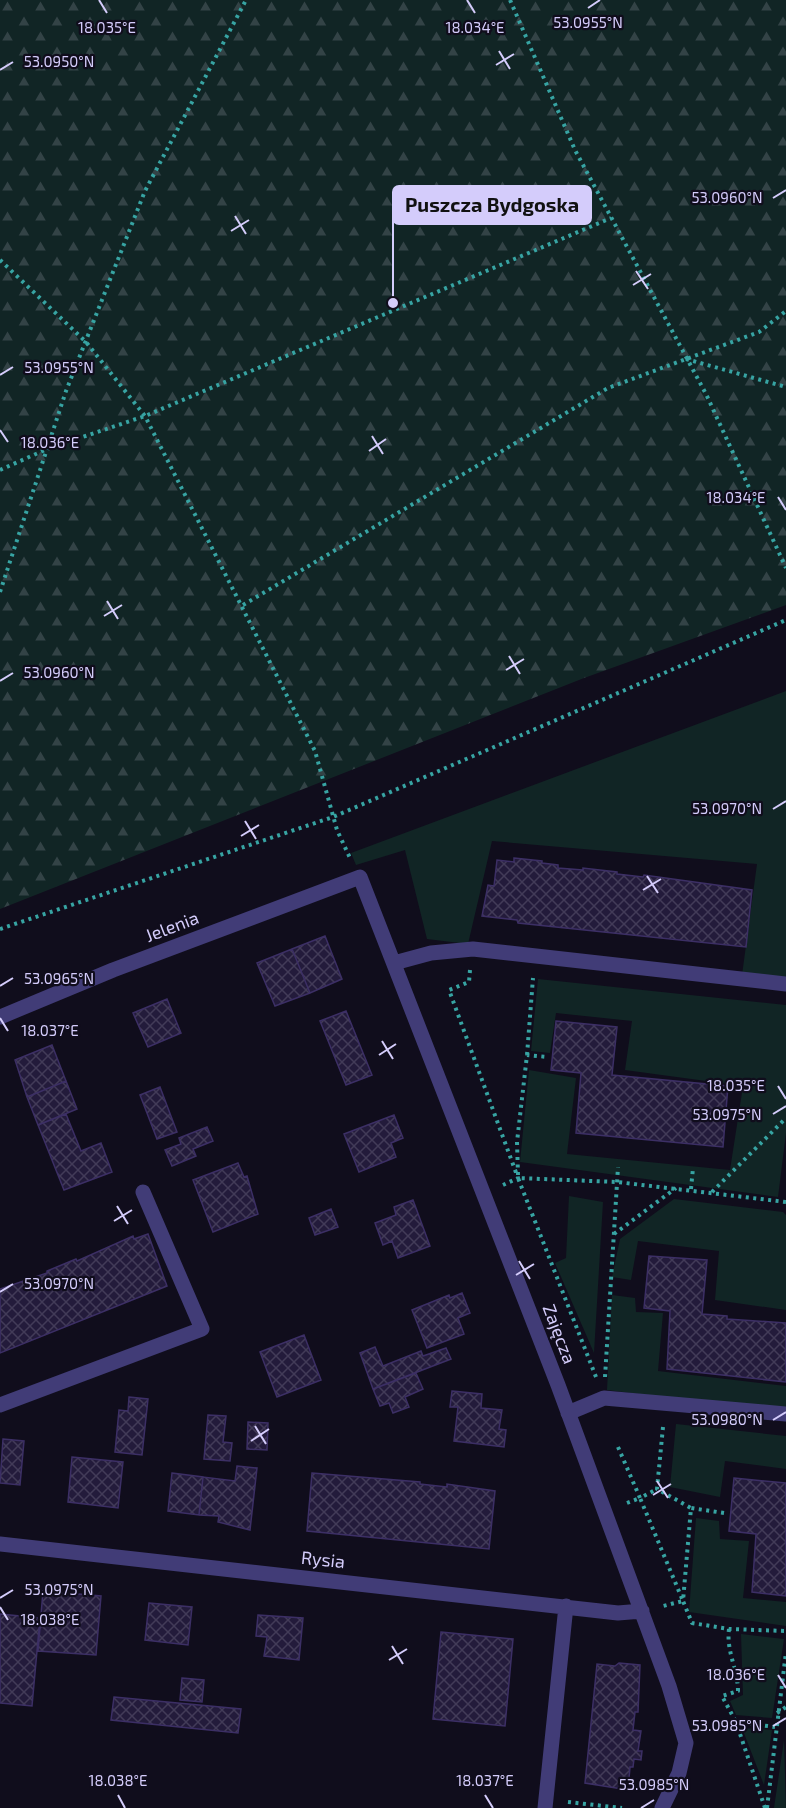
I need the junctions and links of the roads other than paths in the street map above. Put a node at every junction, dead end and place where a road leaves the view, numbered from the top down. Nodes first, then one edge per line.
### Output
1 (360, 877) joint
2 (394, 963) junction
3 (786, 984) edge
4 (0, 1017) edge
5 (143, 1192) dead end
6 (0, 1405) edge
7 (568, 1413) junction
8 (786, 1414) edge
9 (0, 1544) edge
10 (566, 1606) junction
11 (642, 1611) junction
12 (545, 1804) edge
13 (662, 1808) edge

1 - 2 street, Zajęcza
1 - 4 street, Jelenia
2 - 3 street
2 - 7 street, Zajęcza
5 - 6 street
7 - 8 street
7 - 11 street, Zajęcza
9 - 10 street, Rysia
10 - 11 street, Rysia
10 - 12 street
11 - 13 street, Zajęcza

